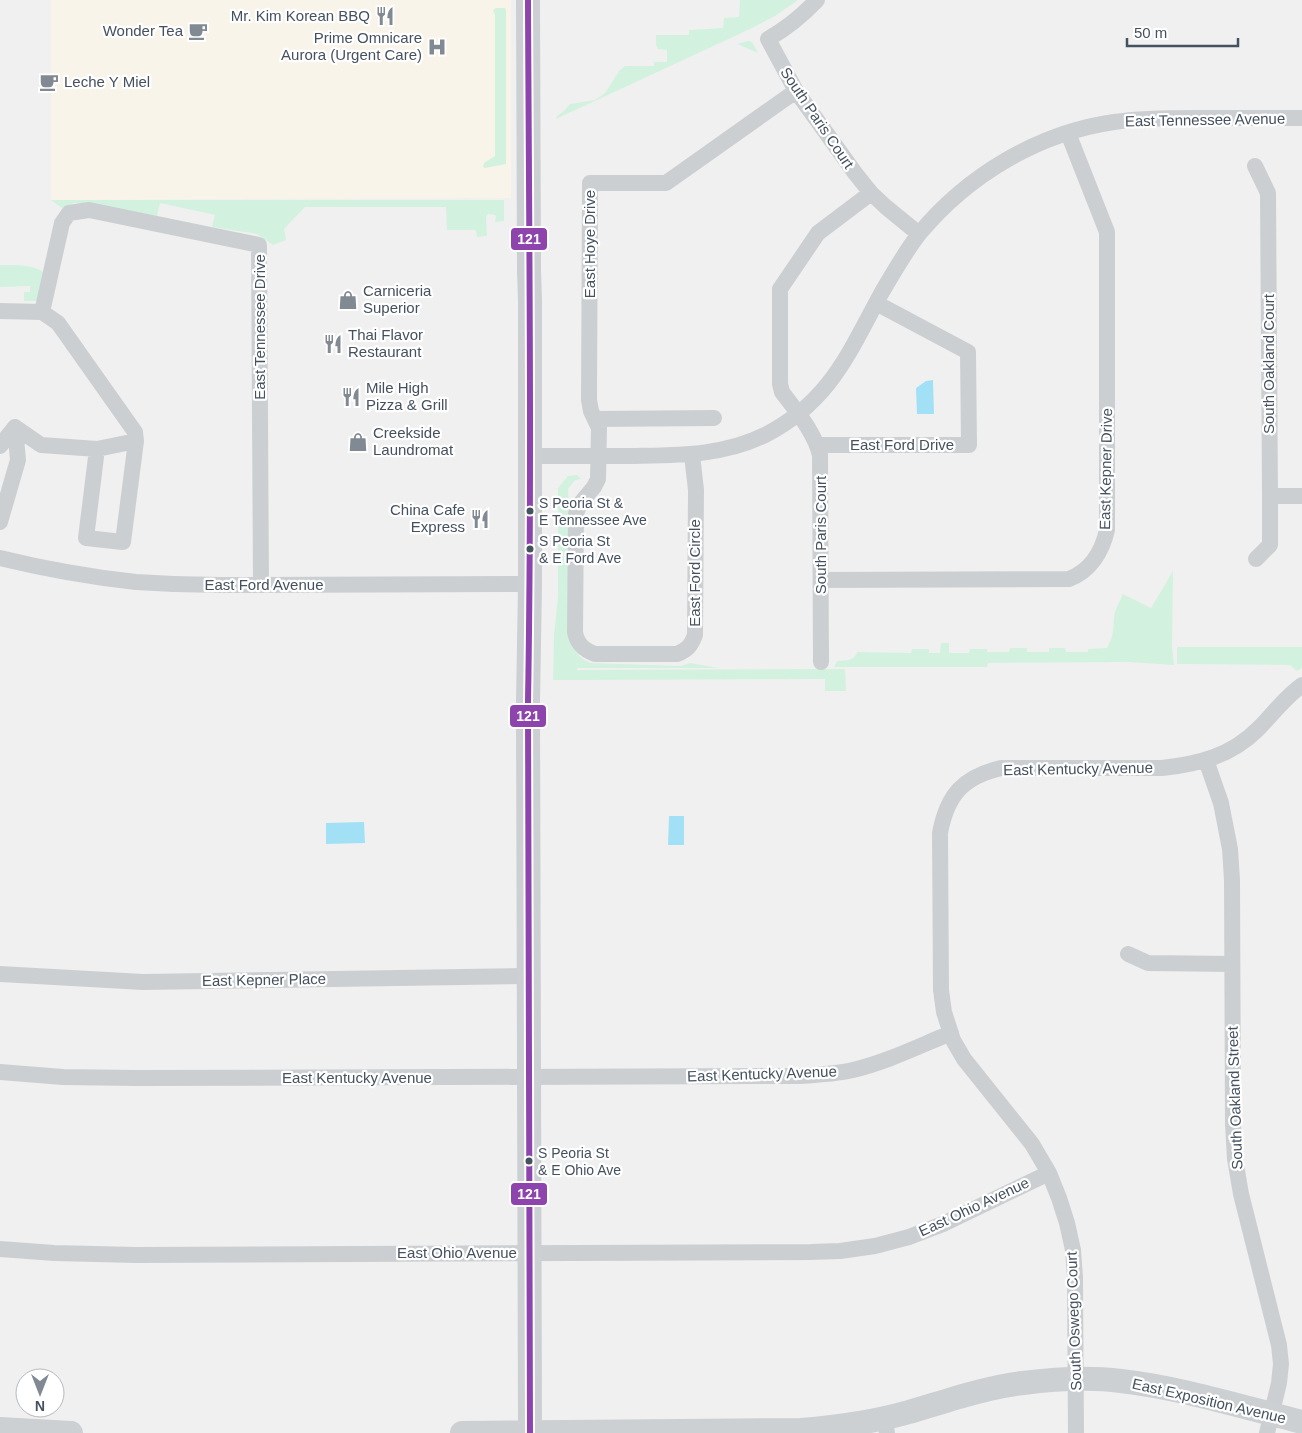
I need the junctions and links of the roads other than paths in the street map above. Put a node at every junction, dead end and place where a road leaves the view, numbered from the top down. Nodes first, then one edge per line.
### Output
1 (528, 0) edge
2 (817, 0) edge
3 (796, 91) junction
4 (1302, 118) edge
5 (1068, 133) junction
6 (1255, 166) dead end
7 (871, 193) junction
8 (919, 234) junction
9 (876, 303) junction
10 (0, 311) edge
11 (42, 312) junction
12 (798, 414) junction
13 (714, 418) dead end
14 (596, 419) junction
15 (15, 427) junction
16 (136, 441) junction
17 (818, 445) junction
18 (0, 446) edge
19 (97, 449) junction
20 (692, 454) junction
21 (530, 456) junction
22 (599, 456) junction
23 (1270, 496) junction
24 (1302, 496) edge
25 (0, 522) edge
26 (0, 558) edge
27 (1256, 559) dead end
28 (821, 580) junction
29 (530, 584) junction
30 (260, 585) junction
31 (821, 662) dead end
32 (1302, 686) edge
33 (1206, 760) junction
34 (1128, 954) dead end
35 (1232, 964) junction
36 (0, 974) edge
37 (528, 976) junction
38 (951, 1034) junction
39 (0, 1072) edge
40 (529, 1077) junction
41 (1048, 1173) junction
42 (0, 1249) edge
43 (530, 1253) junction
44 (1076, 1379) junction
45 (1302, 1422) edge
46 (1269, 1424) edge
47 (886, 1426) edge
48 (0, 1429) edge
49 (706, 1432) edge
50 (54, 1433) edge
51 (71, 1433) edge
52 (462, 1433) edge
53 (530, 1433) edge
54 (1076, 1433) edge

1 - 21 main road
2 - 3 street, South Paris Court
3 - 7 street, South Paris Court
3 - 14 street, East Hoye Drive
4 - 5 street, East Tennessee Avenue
5 - 8 street, East Tennessee Avenue
5 - 28 street, East Kepner Drive
6 - 23 street, South Oakland Court
7 - 8 street, South Paris Court
7 - 12 street
8 - 9 street, East Tennessee Avenue
9 - 12 street, East Tennessee Avenue
9 - 17 street, East Ford Drive
10 - 11 street
11 - 16 street
11 - 30 street, East Tennessee Drive
12 - 17 street, South Paris Court
12 - 20 street, East Tennessee Avenue
13 - 14 street
14 - 22 street, East Hoye Drive
15 - 18 street
15 - 19 street
15 - 25 street
16 - 19 street
16 - 19 street
17 - 28 street, South Paris Court
20 - 22 street, East Tennessee Avenue
20 - 22 street, East Ford Circle
21 - 22 street, East Tennessee Avenue
21 - 29 main road
23 - 24 street
23 - 27 street, South Oakland Court
26 - 30 street, East Ford Avenue
28 - 31 street, South Paris Court
29 - 30 street, East Ford Avenue
29 - 37 main road
32 - 33 street, East Kentucky Avenue
33 - 35 street, South Oakland Street
33 - 38 street, East Kentucky Avenue
34 - 35 street
35 - 46 street, South Oakland Street
36 - 37 street, East Kepner Place
37 - 40 main road
38 - 40 street, East Kentucky Avenue
38 - 41 street, South Oswego Court
39 - 40 street, East Kentucky Avenue
40 - 43 main road
41 - 43 street, East Ohio Avenue
41 - 44 street, South Oswego Court
42 - 43 street, East Ohio Avenue
43 - 53 main road
44 - 46 main road, East Exposition Avenue
44 - 47 main road, East Exposition Avenue
44 - 54 street, South Oswego Court
45 - 46 main road, East Exposition Avenue
47 - 49 main road, East Exposition Avenue
48 - 50 main road
49 - 53 main road, East Exposition Avenue
50 - 51 main road
52 - 53 main road, East Exposition Avenue

